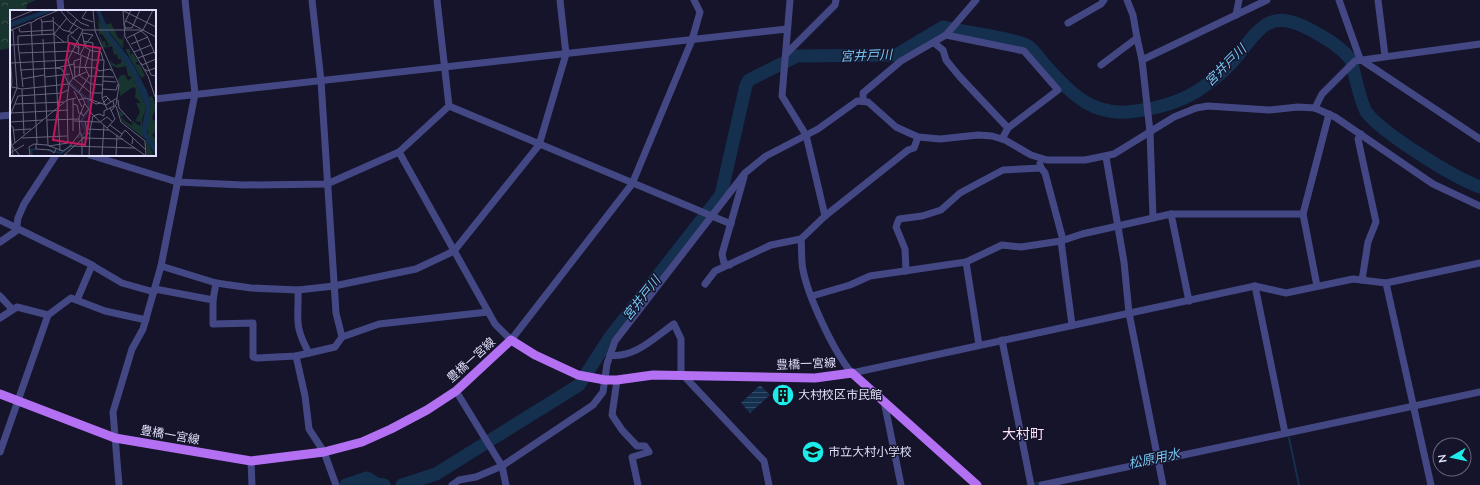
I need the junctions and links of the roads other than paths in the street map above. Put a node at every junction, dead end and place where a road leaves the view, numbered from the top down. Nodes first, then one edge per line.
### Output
1 (60, 0) edge
2 (185, 0) edge
3 (312, 0) edge
4 (437, 0) edge
5 (560, 0) edge
6 (694, 0) edge
7 (790, 0) edge
8 (836, 0) edge
9 (1104, 0) edge
10 (1127, 0) edge
11 (1239, 0) edge
12 (1267, 0) edge
13 (1339, 0) edge
14 (1378, 0) edge
15 (972, 1) edge
16 (61, 10) edge
17 (1236, 15) junction
18 (1068, 23) dead end
19 (787, 29) junction
20 (946, 34) junction
21 (1136, 38) junction
22 (692, 40) junction
23 (934, 43) junction
24 (1480, 44) edge
25 (566, 54) junction
26 (786, 56) junction
27 (1385, 56) junction
28 (1142, 60) junction
29 (1358, 60) junction
30 (1101, 65) dead end
31 (444, 67) junction
32 (321, 81) junction
33 (195, 94) junction
34 (156, 99) edge
35 (863, 100) junction
36 (449, 106) junction
37 (1315, 108) junction
38 (1329, 114) junction
39 (10, 115) edge
40 (0, 116) edge
41 (1008, 128) junction
42 (1150, 132) junction
43 (1361, 134) junction
44 (806, 135) junction
45 (918, 137) junction
46 (1002, 139) junction
47 (1480, 140) edge
48 (539, 145) junction
49 (399, 152) junction
50 (55, 156) edge
51 (93, 156) edge
52 (1039, 157) junction
53 (1106, 157) junction
54 (1041, 168) junction
55 (745, 173) junction
56 (177, 182) junction
57 (327, 184) junction
58 (632, 184) junction
59 (1480, 206) edge
60 (1171, 214) junction
61 (1302, 214) junction
62 (707, 215) junction
63 (825, 216) junction
64 (1153, 218) junction
65 (0, 220) edge
66 (731, 224) junction
67 (1117, 226) junction
68 (17, 228) junction
69 (801, 239) junction
70 (1062, 241) junction
71 (0, 242) edge
72 (454, 251) junction
73 (966, 262) junction
74 (1480, 263) edge
75 (92, 265) junction
76 (730, 265) junction
77 (161, 266) junction
78 (906, 270) junction
79 (1362, 280) junction
80 (216, 283) junction
81 (1386, 283) junction
82 (705, 284) dead end
83 (334, 286) junction
84 (1255, 286) junction
85 (1317, 286) junction
86 (154, 290) junction
87 (298, 290) junction
88 (0, 296) edge
89 (812, 296) junction
90 (77, 300) junction
91 (213, 300) junction
92 (1189, 301) junction
93 (12, 309) junction
94 (488, 312) junction
95 (1129, 314) junction
96 (48, 315) junction
97 (0, 318) edge
98 (146, 320) junction
99 (1072, 325) junction
100 (342, 337) junction
101 (511, 340) junction
102 (1002, 340) junction
103 (978, 345) junction
104 (309, 353) junction
105 (610, 355) junction
106 (296, 356) junction
107 (852, 373) junction
108 (683, 376) junction
109 (604, 380) junction
110 (617, 380) junction
111 (456, 391) junction
112 (1480, 392) edge
113 (0, 394) edge
114 (17, 400) junction
115 (884, 400) junction
116 (1415, 406) junction
117 (1285, 434) junction
118 (115, 438) junction
119 (0, 452) edge
120 (324, 452) junction
121 (1157, 458) junction
122 (251, 461) junction
123 (502, 466) junction
124 (1031, 484) edge
125 (119, 485) edge
126 (252, 485) edge
127 (336, 485) edge
128 (452, 485) edge
129 (506, 485) edge
130 (638, 485) edge
131 (769, 485) edge
132 (901, 485) edge
133 (976, 485) edge
134 (1042, 485) edge
135 (1163, 485) edge
136 (1431, 485) edge

1 - 16 street
2 - 33 street
3 - 32 street
4 - 31 street
5 - 25 street
6 - 22 street
7 - 19 street
8 - 26 street
9 - 18 street
10 - 21 street
11 - 17 street
12 - 17 street
13 - 29 street
14 - 27 street
15 - 20 street
17 - 28 street
19 - 22 street
19 - 26 street
20 - 23 street
20 - 41 street
21 - 28 street
21 - 30 street
22 - 25 street
22 - 58 street
23 - 35 street
23 - 41 street
24 - 27 street
25 - 31 street
25 - 48 street
26 - 44 street
27 - 29 street
28 - 42 street
29 - 37 street
29 - 47 street
31 - 32 street
31 - 36 street
32 - 33 street
32 - 57 street
33 - 34 street
33 - 56 street
35 - 44 street
35 - 45 street
36 - 48 street
36 - 49 street
37 - 38 street
37 - 42 street
38 - 43 street
38 - 61 street
39 - 40 street
41 - 46 street
42 - 53 street
42 - 64 street
43 - 59 street
43 - 79 street
44 - 55 street
44 - 63 street
45 - 46 street
45 - 63 street
46 - 52 street
48 - 58 street
48 - 72 street
49 - 57 street
49 - 72 street
50 - 68 street
51 - 56 street
52 - 53 street
52 - 54 street
53 - 67 street
54 - 70 street
54 - 78 street
55 - 62 street
55 - 66 street
56 - 57 street
56 - 77 street
57 - 83 street
58 - 62 street
58 - 101 street
60 - 61 street
60 - 64 street
60 - 92 street
61 - 85 street
62 - 66 street
62 - 105 street
63 - 69 street
64 - 67 street
65 - 68 street
66 - 76 street
67 - 70 street
67 - 95 street
68 - 71 street
68 - 75 street
69 - 76 street
69 - 89 street
70 - 73 street
70 - 99 street
72 - 83 street
72 - 94 street
73 - 78 street
73 - 103 street
74 - 81 street
75 - 86 street
75 - 90 street
76 - 82 street
77 - 80 street
77 - 86 street
78 - 89 street
79 - 81 street
79 - 85 street
80 - 87 street
80 - 91 street
81 - 116 street
83 - 87 street
83 - 100 street
84 - 85 street
84 - 92 street
84 - 117 street
86 - 91 street
86 - 98 street
87 - 104 street
88 - 93 street
89 - 107 street
90 - 96 street
90 - 98 street
91 - 106 street
92 - 95 street
93 - 96 street
93 - 97 street
94 - 100 street
94 - 101 street
95 - 99 street
95 - 121 street
96 - 114 street
98 - 118 street
99 - 102 street
100 - 104 street
101 - 109 main road, 豊橋一宮線
101 - 111 main road, 豊橋一宮線
102 - 103 street
102 - 124 street
103 - 107 street
104 - 106 street
105 - 108 street
105 - 109 street
106 - 120 street
107 - 108 main road, 豊橋一宮線
107 - 115 main road, 豊橋一宮線
108 - 110 main road, 豊橋一宮線
108 - 131 street
109 - 110 main road, 豊橋一宮線
109 - 123 street
110 - 130 street
111 - 120 main road, 豊橋一宮線
111 - 123 street
112 - 116 street
113 - 114 main road, 豊橋一宮線
114 - 118 main road, 豊橋一宮線
114 - 119 street
115 - 132 street
115 - 133 main road, 豊橋一宮線
116 - 117 street
116 - 136 street
117 - 121 street
118 - 122 main road, 豊橋一宮線
118 - 125 street
120 - 122 main road, 豊橋一宮線
120 - 127 street
121 - 134 street
121 - 135 street
122 - 126 street
123 - 128 street
123 - 129 street

